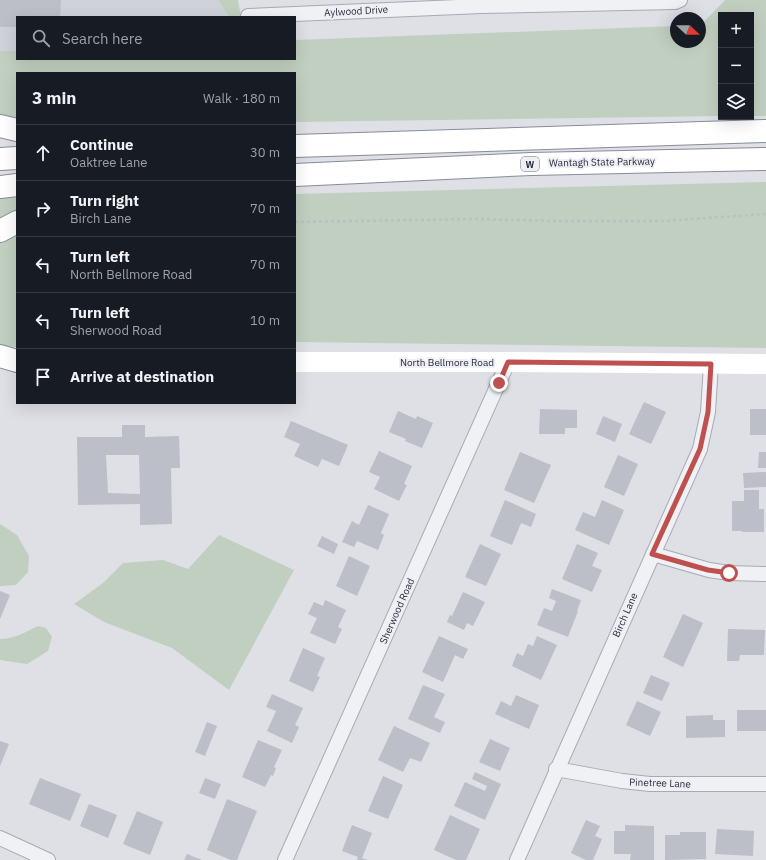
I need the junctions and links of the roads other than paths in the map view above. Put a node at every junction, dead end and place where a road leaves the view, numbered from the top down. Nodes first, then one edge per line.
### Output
1 (680, 0) edge
2 (481, 3) edge
3 (248, 16) edge
4 (0, 126) edge
5 (16, 130) edge
6 (766, 131) edge
7 (296, 146) edge
8 (16, 158) edge
9 (0, 159) edge
10 (766, 159) edge
11 (296, 175) edge
12 (16, 186) edge
13 (0, 187) edge
14 (16, 223) edge
15 (0, 231) edge
16 (0, 356) edge
17 (16, 362) edge
18 (16, 362) edge
19 (296, 362) edge
20 (508, 362) junction
21 (0, 363) edge
22 (711, 364) junction
23 (766, 364) edge
24 (652, 554) junction
25 (766, 574) edge
26 (556, 769) junction
27 (766, 784) edge
28 (0, 838) edge
29 (48, 860) edge
30 (286, 860) edge
31 (516, 860) edge

1 - 2 street, Aylwood Drive
2 - 3 street, Aylwood Drive
4 - 5 highway
6 - 7 highway
8 - 9 highway
10 - 11 highway, Wantagh State Parkway / W
12 - 13 highway
14 - 15 highway
16 - 17 highway
18 - 21 street
19 - 20 street, North Bellmore Road
20 - 22 street, North Bellmore Road
20 - 30 street, Sherwood Road
22 - 23 street, North Bellmore Road
22 - 24 street, Birch Lane
24 - 25 street
24 - 26 street, Birch Lane
26 - 27 street, Pinetree Lane
26 - 31 street, Birch Lane
28 - 29 street

